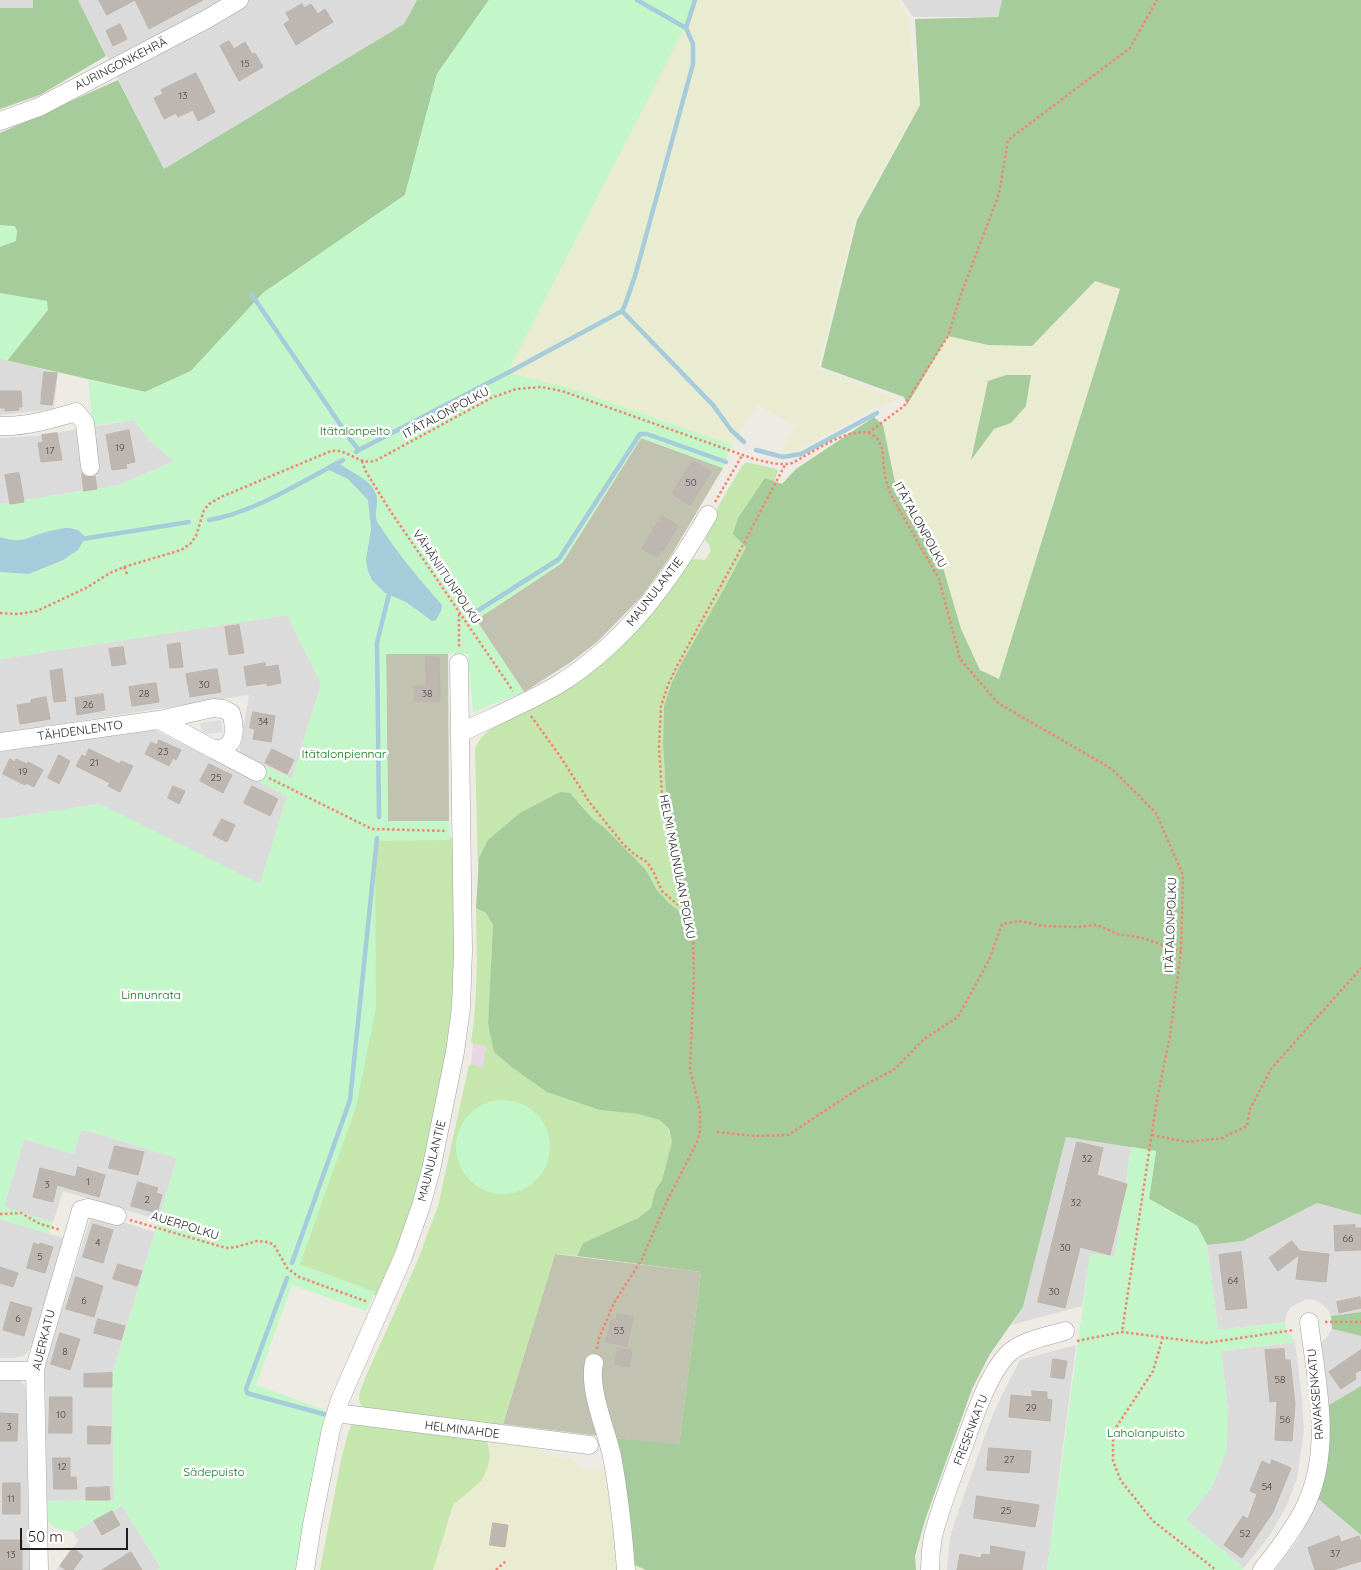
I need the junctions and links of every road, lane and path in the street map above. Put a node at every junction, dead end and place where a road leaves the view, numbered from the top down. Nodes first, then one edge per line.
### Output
1 (239, 0) edge
2 (1157, 0) edge
3 (0, 121) edge
4 (0, 426) edge
5 (868, 433) junction
6 (743, 454) junction
7 (362, 461) junction
8 (785, 465) junction
9 (90, 466) dead end
10 (708, 515) joint
11 (124, 567) junction
12 (127, 574) dead end
13 (459, 612) junction
14 (0, 613) edge
15 (460, 663) joint
16 (515, 693) dead end
17 (526, 708) dead end
18 (159, 720) junction
19 (460, 733) junction
20 (0, 742) edge
21 (215, 750) junction
22 (257, 772) dead end
23 (282, 785) dead end
24 (456, 831) dead end
25 (686, 907) junction
26 (1181, 951) junction
27 (1361, 968) edge
28 (717, 1132) dead end
29 (1152, 1135) junction
30 (0, 1214) edge
31 (117, 1216) joint
32 (74, 1234) junction
33 (369, 1302) dead end
34 (1318, 1322) joint
35 (1361, 1322) edge
36 (1122, 1332) junction
37 (1070, 1337) joint
38 (1163, 1337) junction
39 (1294, 1337) dead end
40 (594, 1363) joint
41 (0, 1371) edge
42 (35, 1371) junction
43 (336, 1413) junction
44 (589, 1445) dead end
45 (507, 1560) dead end
46 (39, 1570) edge
47 (305, 1570) edge
48 (496, 1570) edge
49 (626, 1570) edge
50 (930, 1570) edge
51 (1216, 1570) edge
52 (1262, 1570) edge

1 - 3 street, AURINGONKEHRÄ
2 - 5 path
4 - 9 street
5 - 8 path
5 - 26 path, ITÄTALONPOLKU
6 - 7 path, ITÄTALONPOLKU
6 - 8 path, ITÄTALONPOLKU
6 - 10 path
7 - 11 path
7 - 13 path, VÄHÄNIITUNPOLKU
8 - 25 path, HELMI MAUNULAN POLKU
10 - 19 street, MAUNULANTIE
11 - 12 path
11 - 14 path
13 - 15 path
13 - 16 path, VÄHÄNIITUNPOLKU
15 - 19 street, MAUNULANTIE
17 - 25 path
18 - 20 street, TÄHDENLENTO
18 - 21 street
18 - 21 street, TÄHDENLENTO
19 - 43 street, MAUNULANTIE
21 - 22 street
23 - 24 path
25 - 40 path, HELMI MAUNULAN POLKU
26 - 28 path
26 - 29 path, ITÄTALONPOLKU
27 - 29 path
29 - 36 path, ITÄTALONPOLKU
30 - 32 path
31 - 32 street, AUERKATU
31 - 33 path, AUERPOLKU
32 - 42 street, AUERKATU
34 - 35 path
34 - 52 street, RAVAKSENKATU
36 - 37 path
36 - 38 path
37 - 50 street, FRESENKATU
38 - 39 path
38 - 51 path
40 - 49 street
41 - 42 street
42 - 46 street, AUERKATU
43 - 44 street, HELMINAHDE
43 - 47 street, MAUNULANTIE
45 - 48 path

